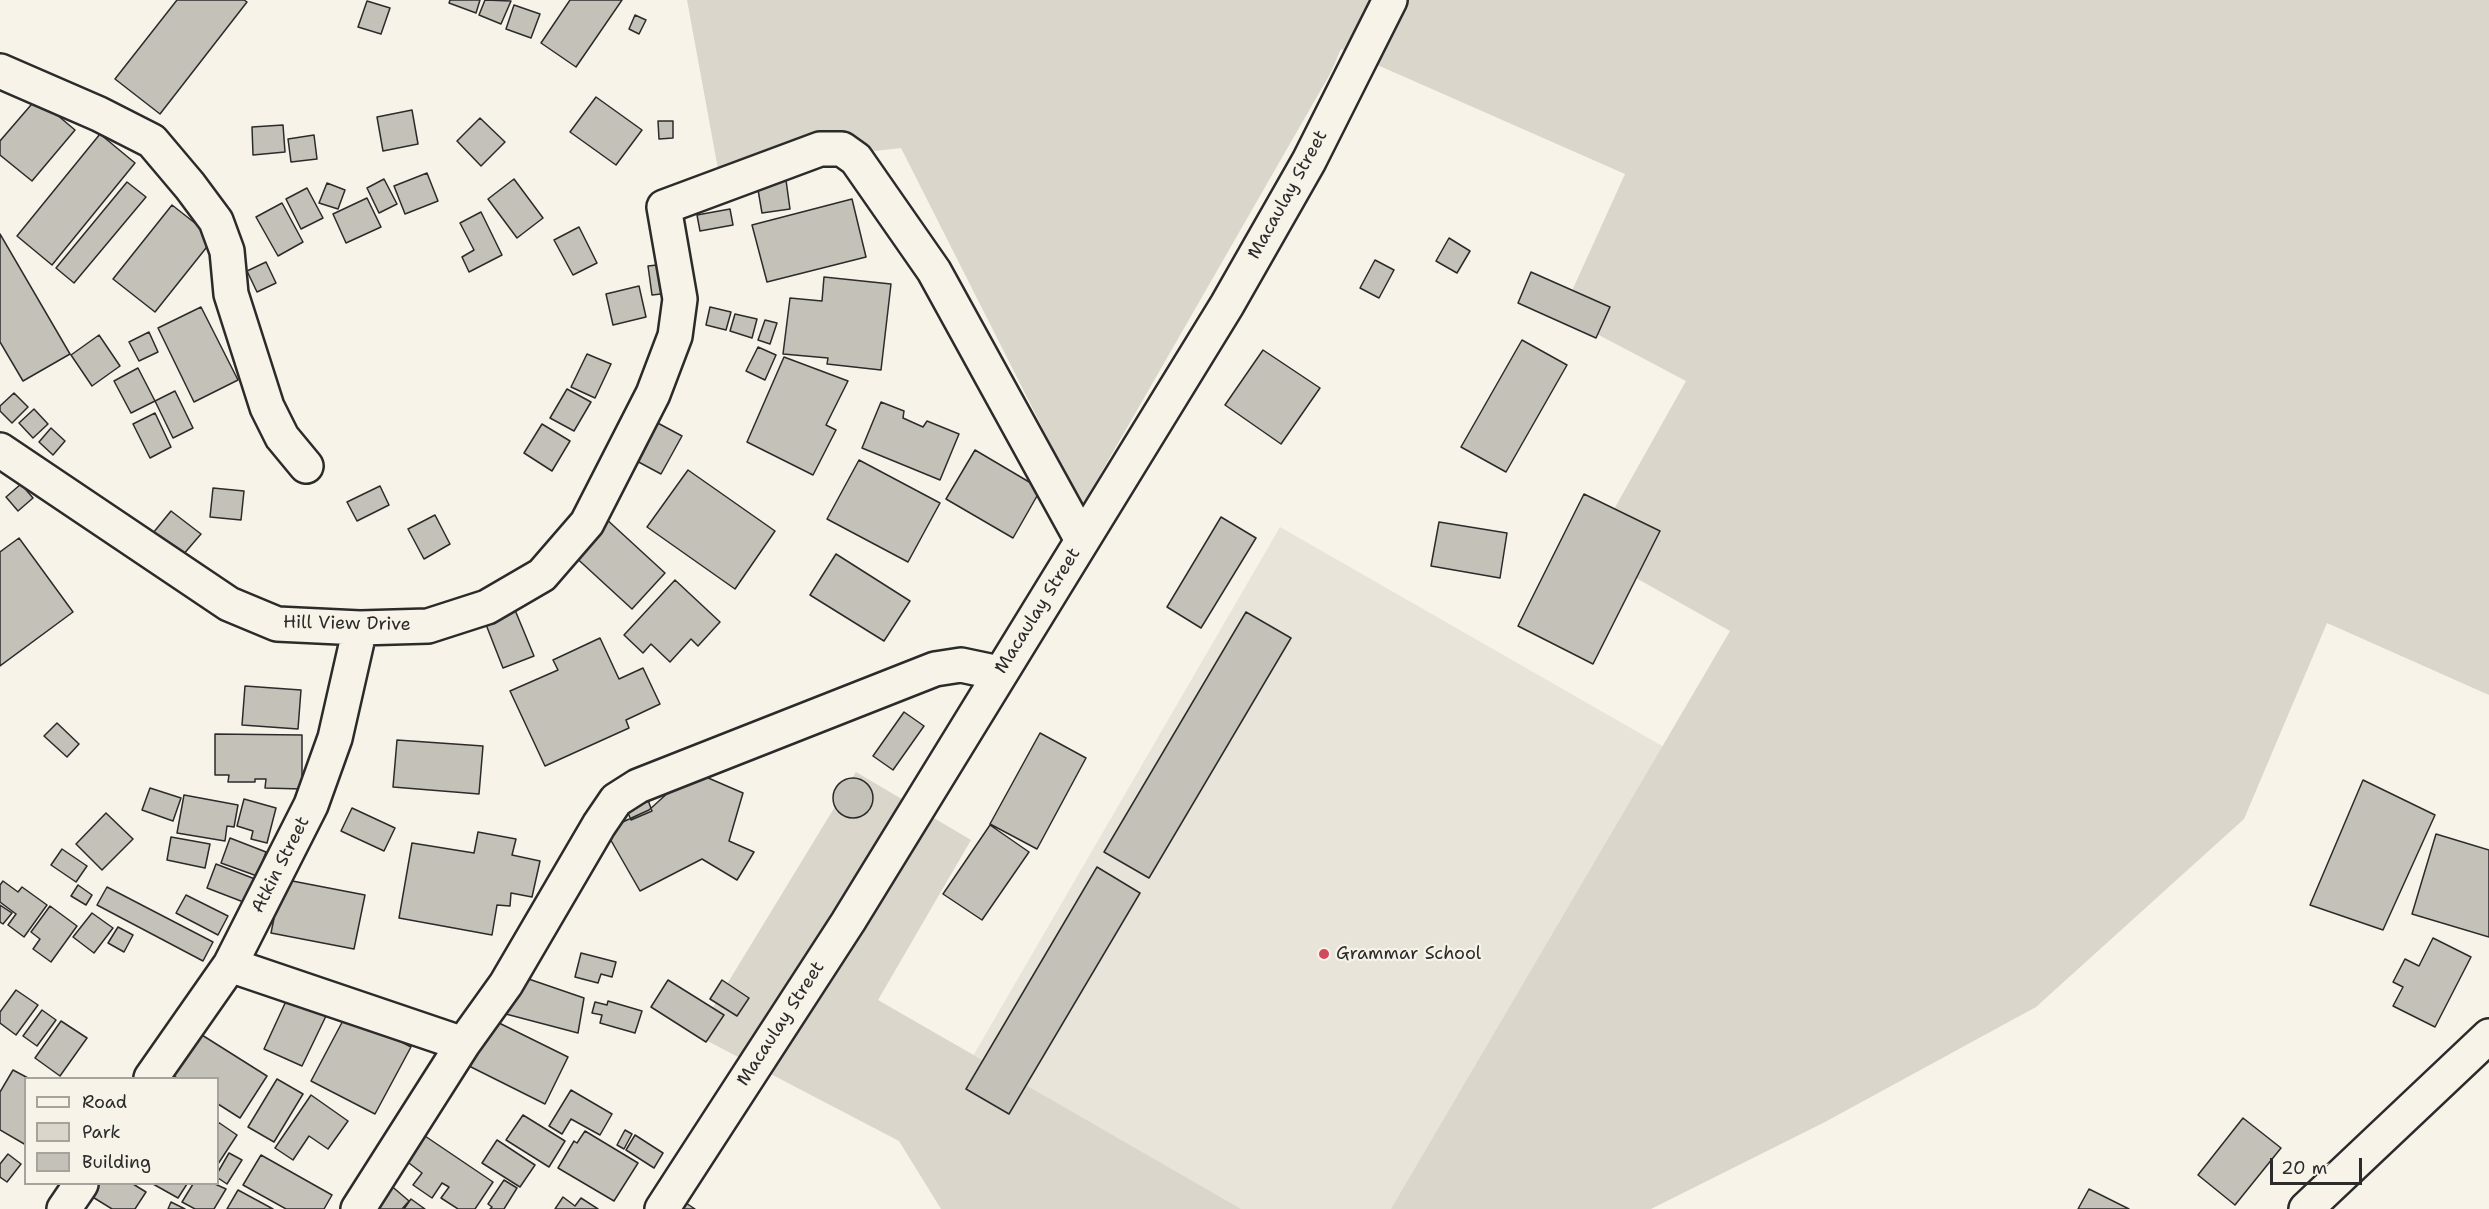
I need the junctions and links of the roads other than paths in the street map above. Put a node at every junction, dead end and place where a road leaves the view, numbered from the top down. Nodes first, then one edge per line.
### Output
1 (1390, 0) edge
2 (0, 71) edge
3 (0, 450) edge
4 (306, 466) dead end
5 (1082, 540) junction
6 (360, 628) junction
7 (999, 673) junction
8 (230, 965) junction
9 (2489, 1036) edge
10 (463, 1044) junction
11 (152, 1077) edge
12 (80, 1185) edge
13 (64, 1209) edge
14 (357, 1209) edge
15 (662, 1209) edge
16 (2306, 1209) edge

1 - 5 street, Macaulay Street
2 - 4 street
3 - 6 street, Hill View Drive
5 - 6 street, Hill View Drive
5 - 7 street, Macaulay Street
6 - 8 street, Atkin Street
7 - 10 street
7 - 15 street, Macaulay Street
8 - 10 street
8 - 11 street, Atkin Street
9 - 16 street
10 - 14 street
12 - 13 street

